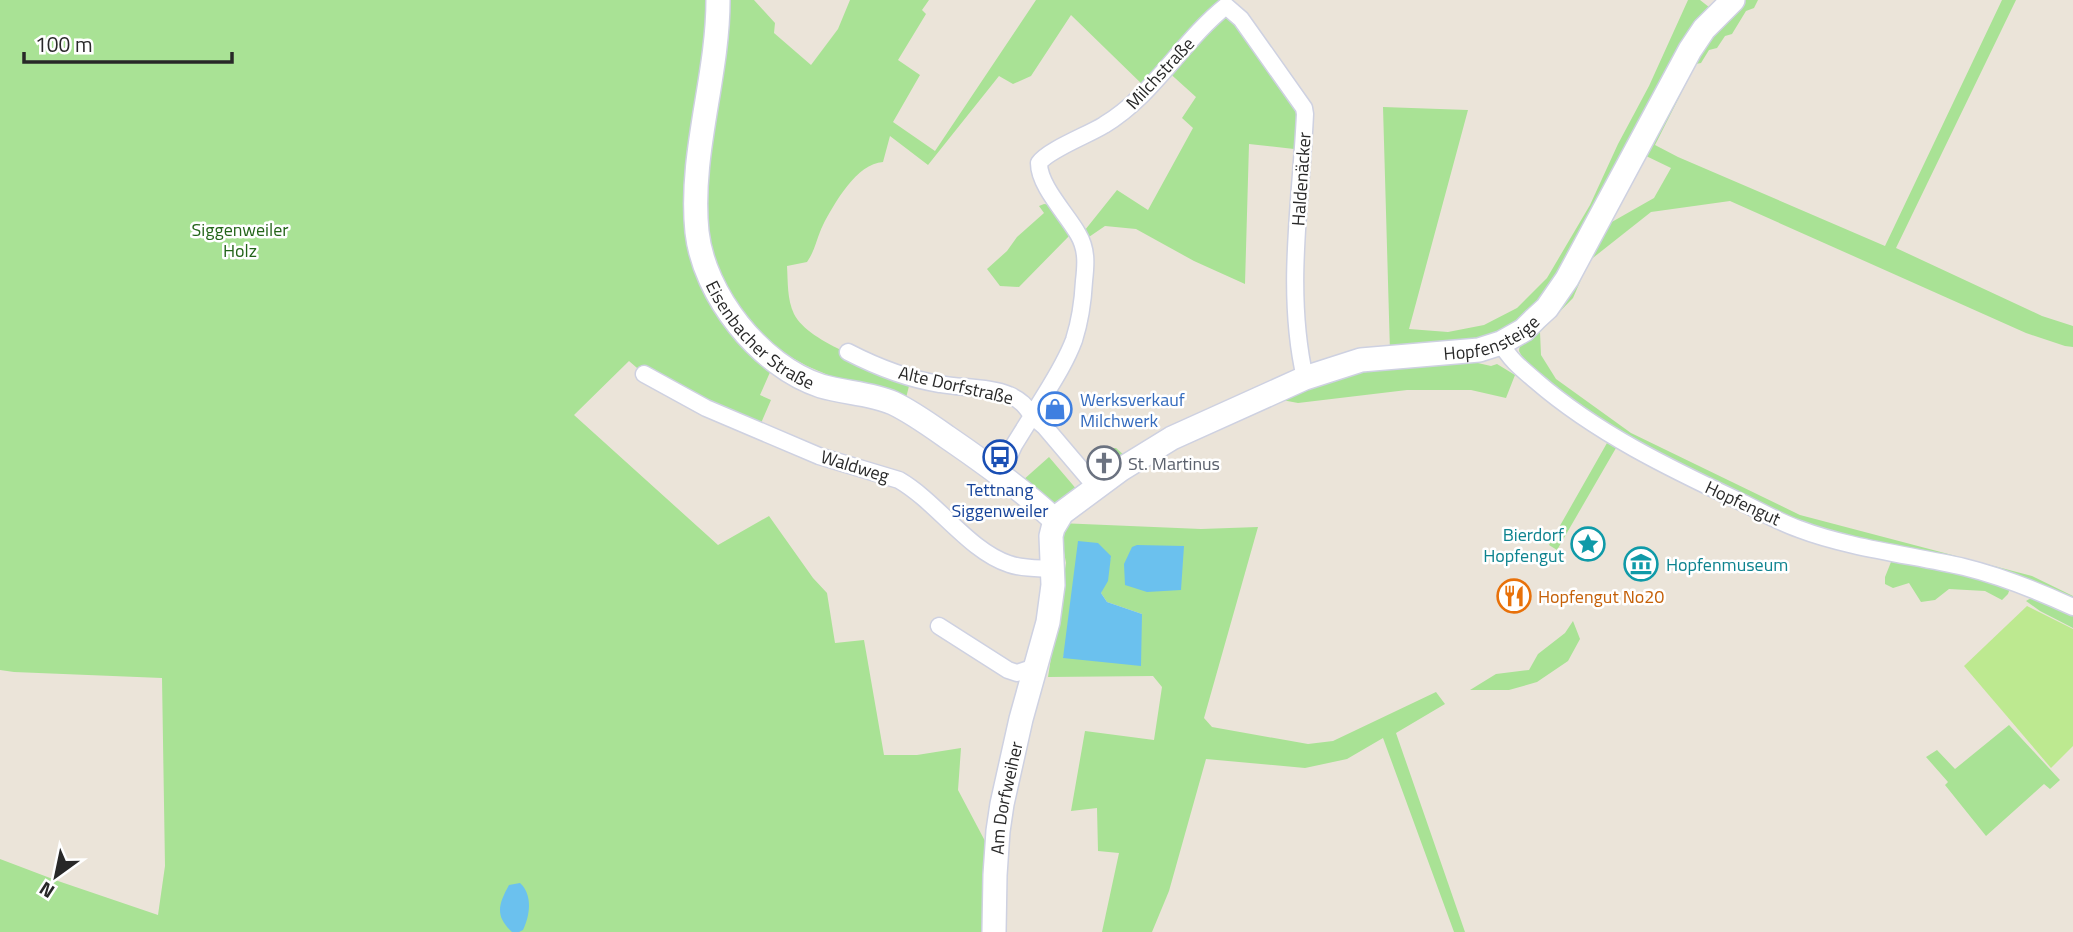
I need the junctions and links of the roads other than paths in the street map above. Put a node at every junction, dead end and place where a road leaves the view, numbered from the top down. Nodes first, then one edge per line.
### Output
1 (718, 0) edge
2 (1733, 0) edge
3 (1226, 6) joint
4 (1501, 343) junction
5 (848, 352) dead end
6 (644, 374) dead end
7 (1305, 378) junction
8 (1032, 416) junction
9 (1000, 476) junction
10 (1096, 487) junction
11 (1056, 521) junction
12 (1053, 569) junction
13 (2073, 607) edge
14 (939, 625) dead end
15 (1035, 667) junction
16 (994, 932) edge

1 - 9 street, Eisenbacher Straße
2 - 4 street, Hopfensteige
3 - 7 street, Haldenäcker
3 - 8 street, Milchstraße
4 - 7 street, Hopfensteige
4 - 13 street, Hopfengut
5 - 8 street, Alte Dorfstraße
6 - 12 street, Waldweg
7 - 10 street, Hopfensteige
8 - 9 street, Alte Dorfstraße
8 - 10 street
9 - 11 street, Eisenbacher Straße
10 - 11 street, Hopfensteige
11 - 12 street, Am Dorfweiher
12 - 15 street, Am Dorfweiher
14 - 15 street
15 - 16 street, Am Dorfweiher

